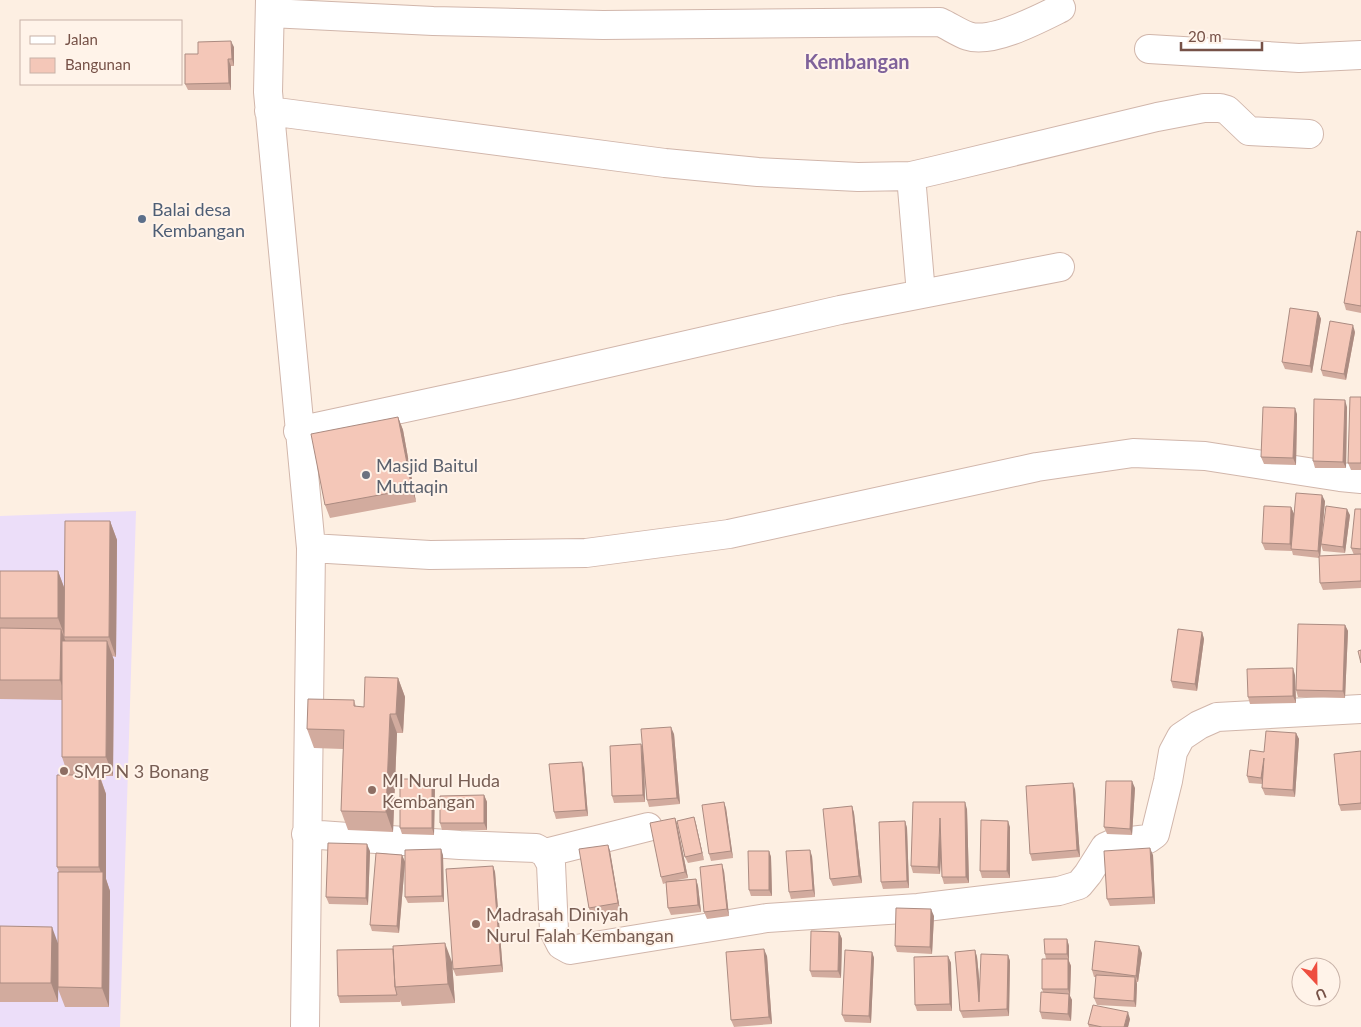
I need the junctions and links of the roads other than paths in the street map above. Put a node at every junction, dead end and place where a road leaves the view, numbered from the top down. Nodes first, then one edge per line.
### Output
1 (270, 7) edge
2 (1061, 8) dead end
3 (1149, 49) dead end
4 (1361, 55) edge
5 (269, 110) junction
6 (1309, 134) dead end
7 (910, 176) junction
8 (1060, 267) dead end
9 (921, 294) junction
10 (298, 431) junction
11 (1361, 479) edge
12 (311, 548) junction
13 (1361, 709) edge
14 (648, 827) edge
15 (306, 834) junction
16 (545, 853) junction
17 (304, 1027) edge

1 - 2 street
1 - 5 street
3 - 4 street
5 - 7 street
5 - 10 street
6 - 7 street
7 - 9 street
8 - 9 street
9 - 10 street
10 - 12 street
11 - 12 street
12 - 15 street
13 - 16 street
14 - 16 street
15 - 16 street
15 - 17 street

